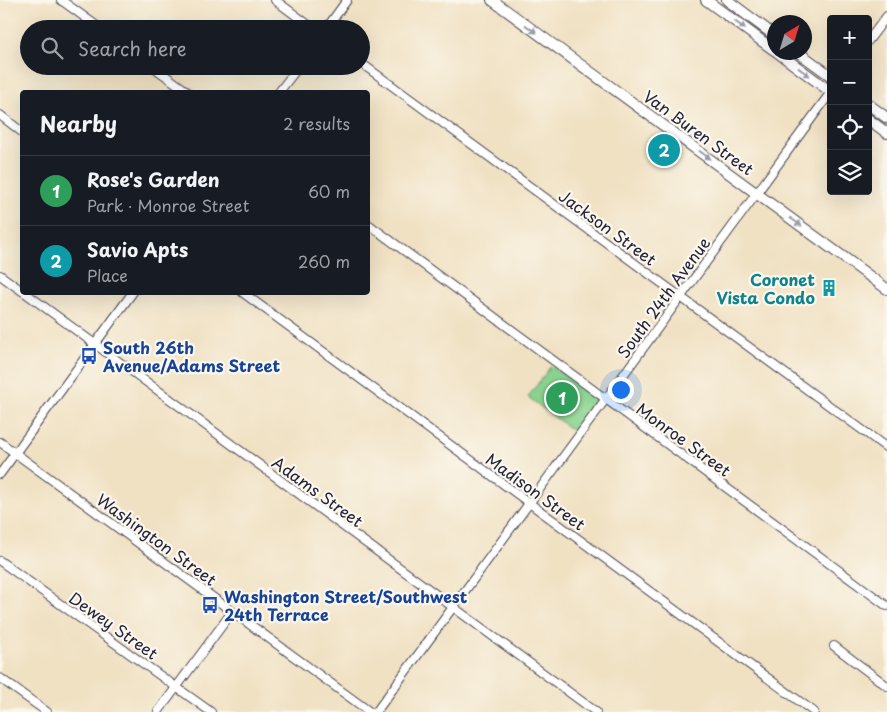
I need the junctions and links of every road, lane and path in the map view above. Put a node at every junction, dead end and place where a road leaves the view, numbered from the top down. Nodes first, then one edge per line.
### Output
1 (62, 0) edge
2 (275, 0) edge
3 (347, 0) edge
4 (492, 0) edge
5 (706, 0) edge
6 (727, 0) edge
7 (887, 16) edge
8 (89, 20) edge
9 (302, 20) edge
10 (333, 20) edge
11 (767, 30) edge
12 (872, 36) edge
13 (767, 44) edge
14 (788, 60) edge
15 (809, 60) edge
16 (370, 70) edge
17 (827, 73) edge
18 (164, 75) edge
19 (292, 75) edge
20 (827, 89) edge
21 (185, 90) edge
22 (281, 90) edge
23 (827, 97) edge
24 (869, 105) edge
25 (0, 115) edge
26 (887, 118) edge
27 (872, 122) edge
28 (20, 130) edge
29 (887, 133) edge
30 (756, 193) junction
31 (370, 225) edge
32 (0, 275) edge
33 (20, 289) edge
34 (887, 290) edge
35 (28, 295) edge
36 (131, 295) edge
37 (246, 295) edge
38 (680, 297) junction
39 (95, 344) junction
40 (606, 399) junction
41 (0, 442) edge
42 (887, 448) edge
43 (16, 453) junction
44 (0, 474) edge
45 (530, 504) junction
46 (0, 561) edge
47 (887, 606) edge
48 (454, 608) junction
49 (232, 612) junction
50 (834, 646) dead end
51 (0, 678) edge
52 (887, 686) edge
53 (177, 687) junction
54 (47, 712) edge
55 (158, 712) edge
56 (211, 712) edge
57 (370, 712) edge
58 (376, 712) edge
59 (596, 712) edge
60 (814, 712) edge

1 - 8 street
2 - 9 street
3 - 10 street
4 -> 30 main road, Van Buren Street
5 -> 13 main road
6 - 11 main road
7 - 12 street
14 -> 20 main road
15 - 17 main road
16 - 38 street, Jackson Street
18 - 21 street
19 - 22 street
23 - 30 street, South 24th Avenue
24 - 26 main road
25 - 28 street
27 - 29 main road
30 -> 34 main road, Van Buren Street
30 - 38 street, South 24th Avenue
31 - 40 street, Monroe Street
32 - 33 street, Adams Street
35 - 39 street, Adams Street
36 - 39 street
37 - 45 street, Madison Street
38 - 40 street, South 24th Avenue
38 - 42 street, Jackson Street
39 - 43 street
39 - 48 street, Adams Street
40 - 45 street, South 24th Avenue
40 - 47 street, Monroe Street
41 - 43 street, Washington Street
43 - 44 street
43 - 49 street, Washington Street
45 - 48 street, South 24th Avenue
45 - 60 street, Madison Street
46 - 53 street, Dewey Street
48 - 58 street, South 24th Avenue
48 - 59 street, Adams Street
49 - 53 street
49 - 57 street, Washington Street
50 - 52 street
51 - 54 street
53 - 55 street
53 - 56 street, Dewey Street

